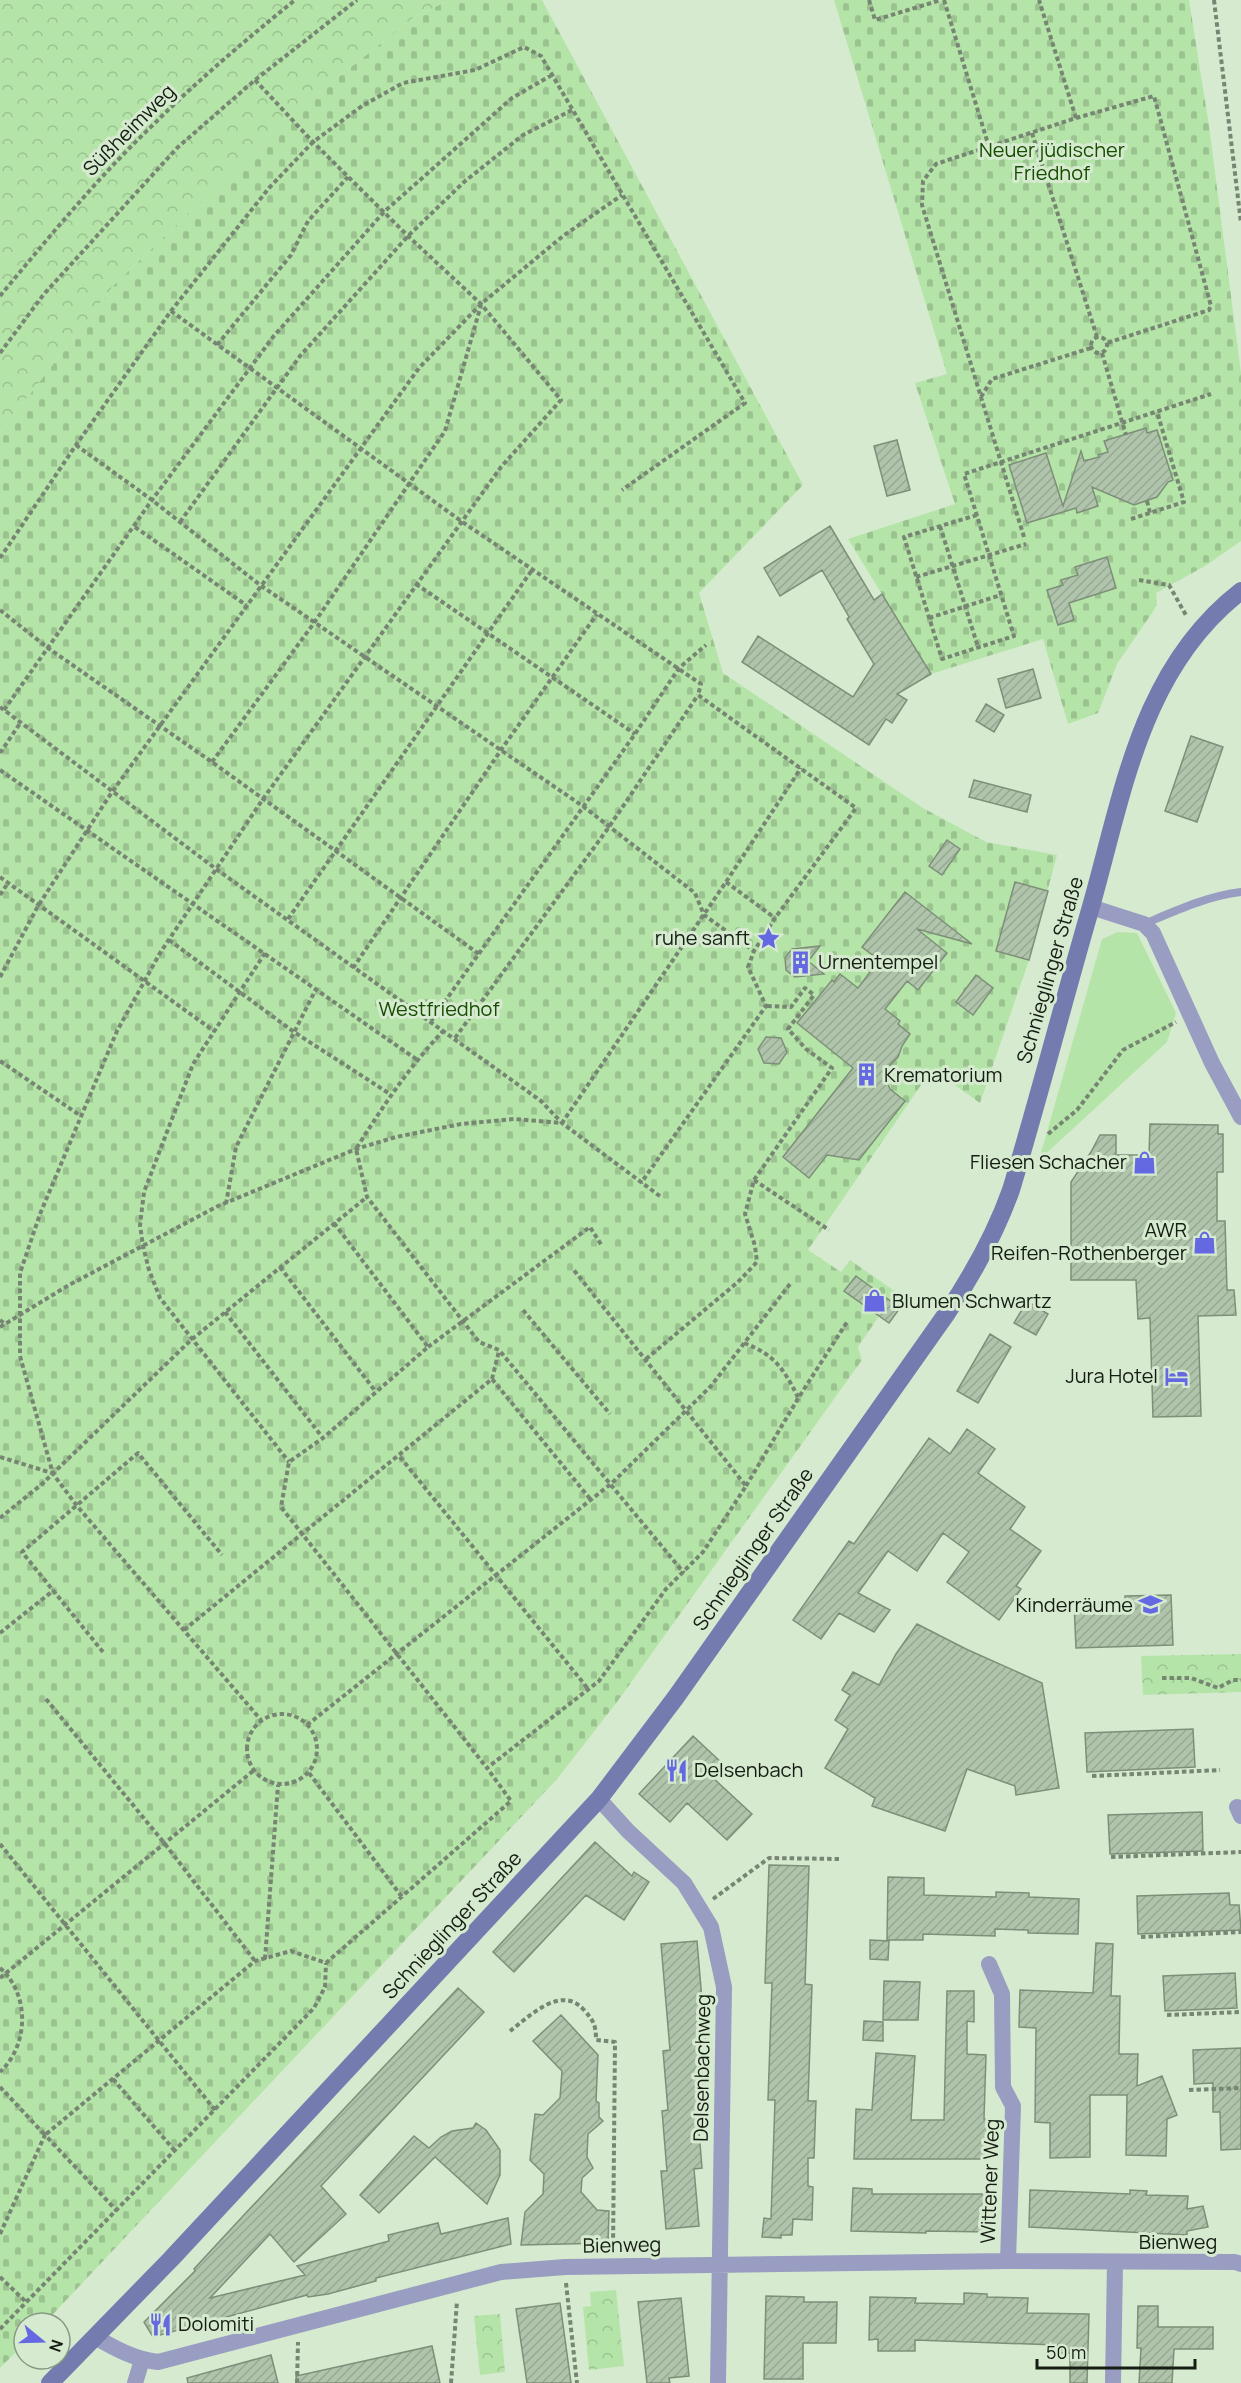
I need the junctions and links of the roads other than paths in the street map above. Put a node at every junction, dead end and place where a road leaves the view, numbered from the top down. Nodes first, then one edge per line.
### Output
1 (1241, 591) edge
2 (1241, 892) edge
3 (1091, 907) junction
4 (1144, 924) junction
5 (1241, 1118) edge
6 (599, 1799) junction
7 (989, 1964) dead end
8 (1008, 2261) junction
9 (1115, 2263) junction
10 (1241, 2264) edge
11 (720, 2266) junction
12 (95, 2337) junction
13 (142, 2360) junction
14 (50, 2383) edge
15 (135, 2383) edge
16 (718, 2383) edge
17 (1113, 2383) edge

1 - 3 main road, Schnieglinger Straße
2 - 4 lane
3 - 4 street
3 - 6 main road, Schnieglinger Straße
4 - 5 street
6 - 11 street, Delsenbachweg
6 - 12 main road, Schnieglinger Straße
7 - 8 street, Wittener Weg
8 - 9 street, Bienweg
8 - 11 street, Bienweg
9 - 10 street, Bienweg
9 - 17 street, Bienweg
11 - 13 street, Bienweg
11 - 16 street, Delsenbachweg
12 - 13 street, Bienweg
12 - 14 main road, Schnieglinger Straße
13 - 15 street

